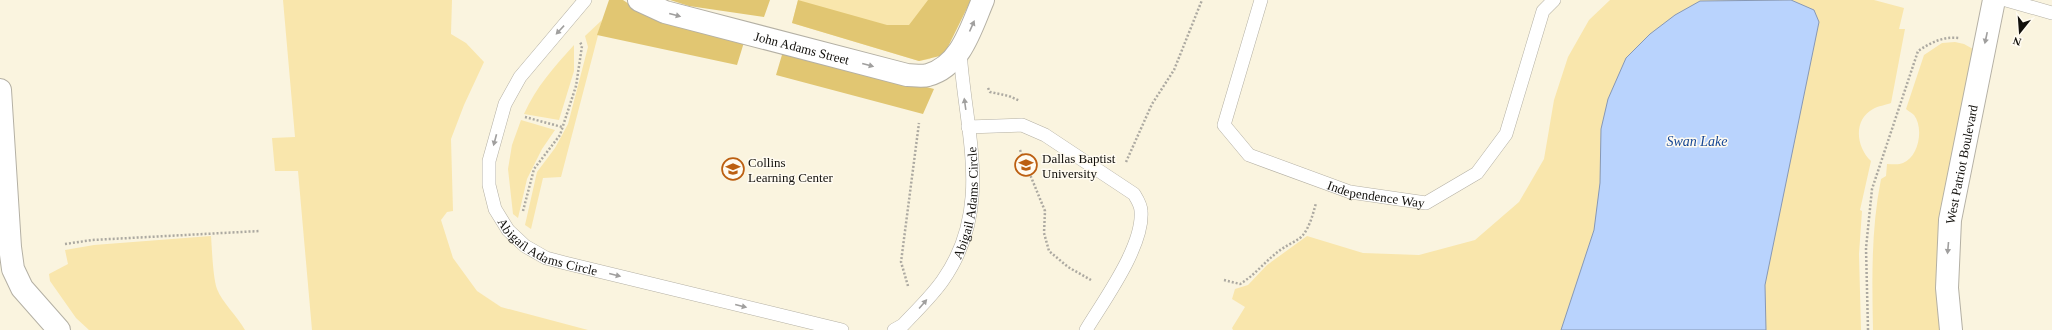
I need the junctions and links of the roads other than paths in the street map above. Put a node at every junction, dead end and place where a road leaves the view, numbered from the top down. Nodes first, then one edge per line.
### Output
1 (585, 0) edge
2 (639, 0) edge
3 (983, 0) edge
4 (1261, 0) edge
5 (1554, 0) edge
6 (1994, 0) edge
7 (2006, 0) edge
8 (2052, 13) edge
9 (960, 51) junction
10 (0, 90) edge
11 (968, 127) junction
12 (909, 318) junction
13 (59, 330) edge
14 (842, 330) edge
15 (894, 330) edge
16 (915, 330) edge
17 (1086, 330) edge
18 (1951, 330) edge

1 -> 14 lane, Abigail Adams Circle
2 -> 9 street, John Adams Street
9 -> 3 street, John Adams Street
4 - 5 lane, Independence Way
6 -> 18 street, West Patriot Boulevard
7 - 8 lane
11 -> 9 lane, Abigail Adams Circle
10 - 13 street
12 -> 11 lane, Abigail Adams Circle
11 - 17 lane
12 - 15 lane, Abigail Adams Circle
12 - 16 lane

